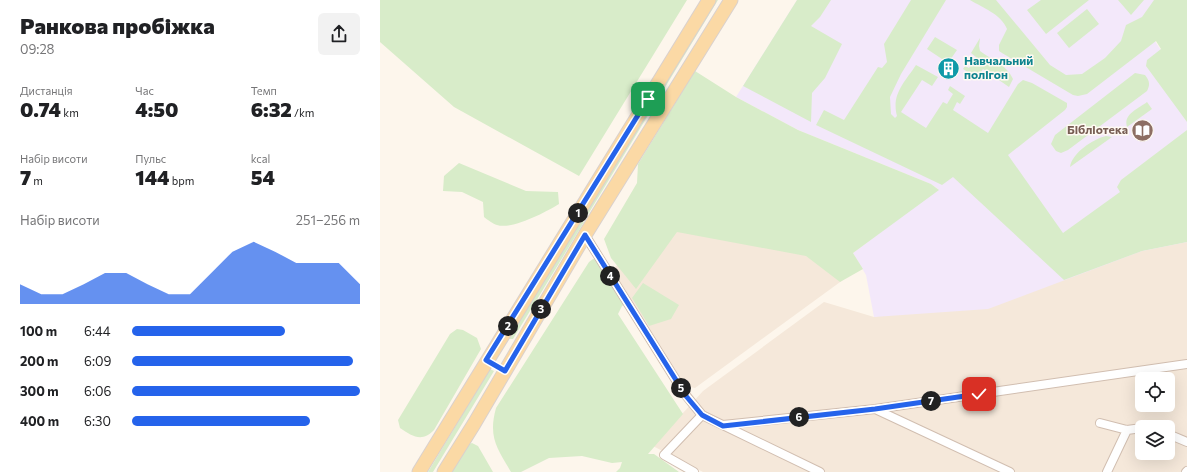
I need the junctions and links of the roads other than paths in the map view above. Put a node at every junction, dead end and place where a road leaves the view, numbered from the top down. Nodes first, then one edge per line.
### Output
1 (709, 0) edge
2 (731, 0) edge
3 (585, 235) junction
4 (486, 360) junction
5 (1187, 364) edge
6 (505, 371) junction
7 (875, 409) junction
8 (702, 415) junction
9 (1100, 423) dead end
10 (723, 426) junction
11 (1135, 429) edge
12 (1127, 430) junction
13 (1175, 437) edge
14 (1187, 442) edge
15 (419, 472) edge
16 (444, 472) edge
17 (694, 472) edge
18 (820, 472) edge
19 (1010, 472) edge
20 (1107, 472) edge

1 - 4 main road
2 - 3 main road
3 - 6 main road
3 - 8 street
4 - 6 main road
4 - 15 main road
5 - 7 street
6 - 16 main road
7 - 10 street
7 - 19 street
8 - 10 street
8 - 17 street
9 - 12 street
10 - 18 street
11 - 12 street
12 - 20 street
13 - 14 street

